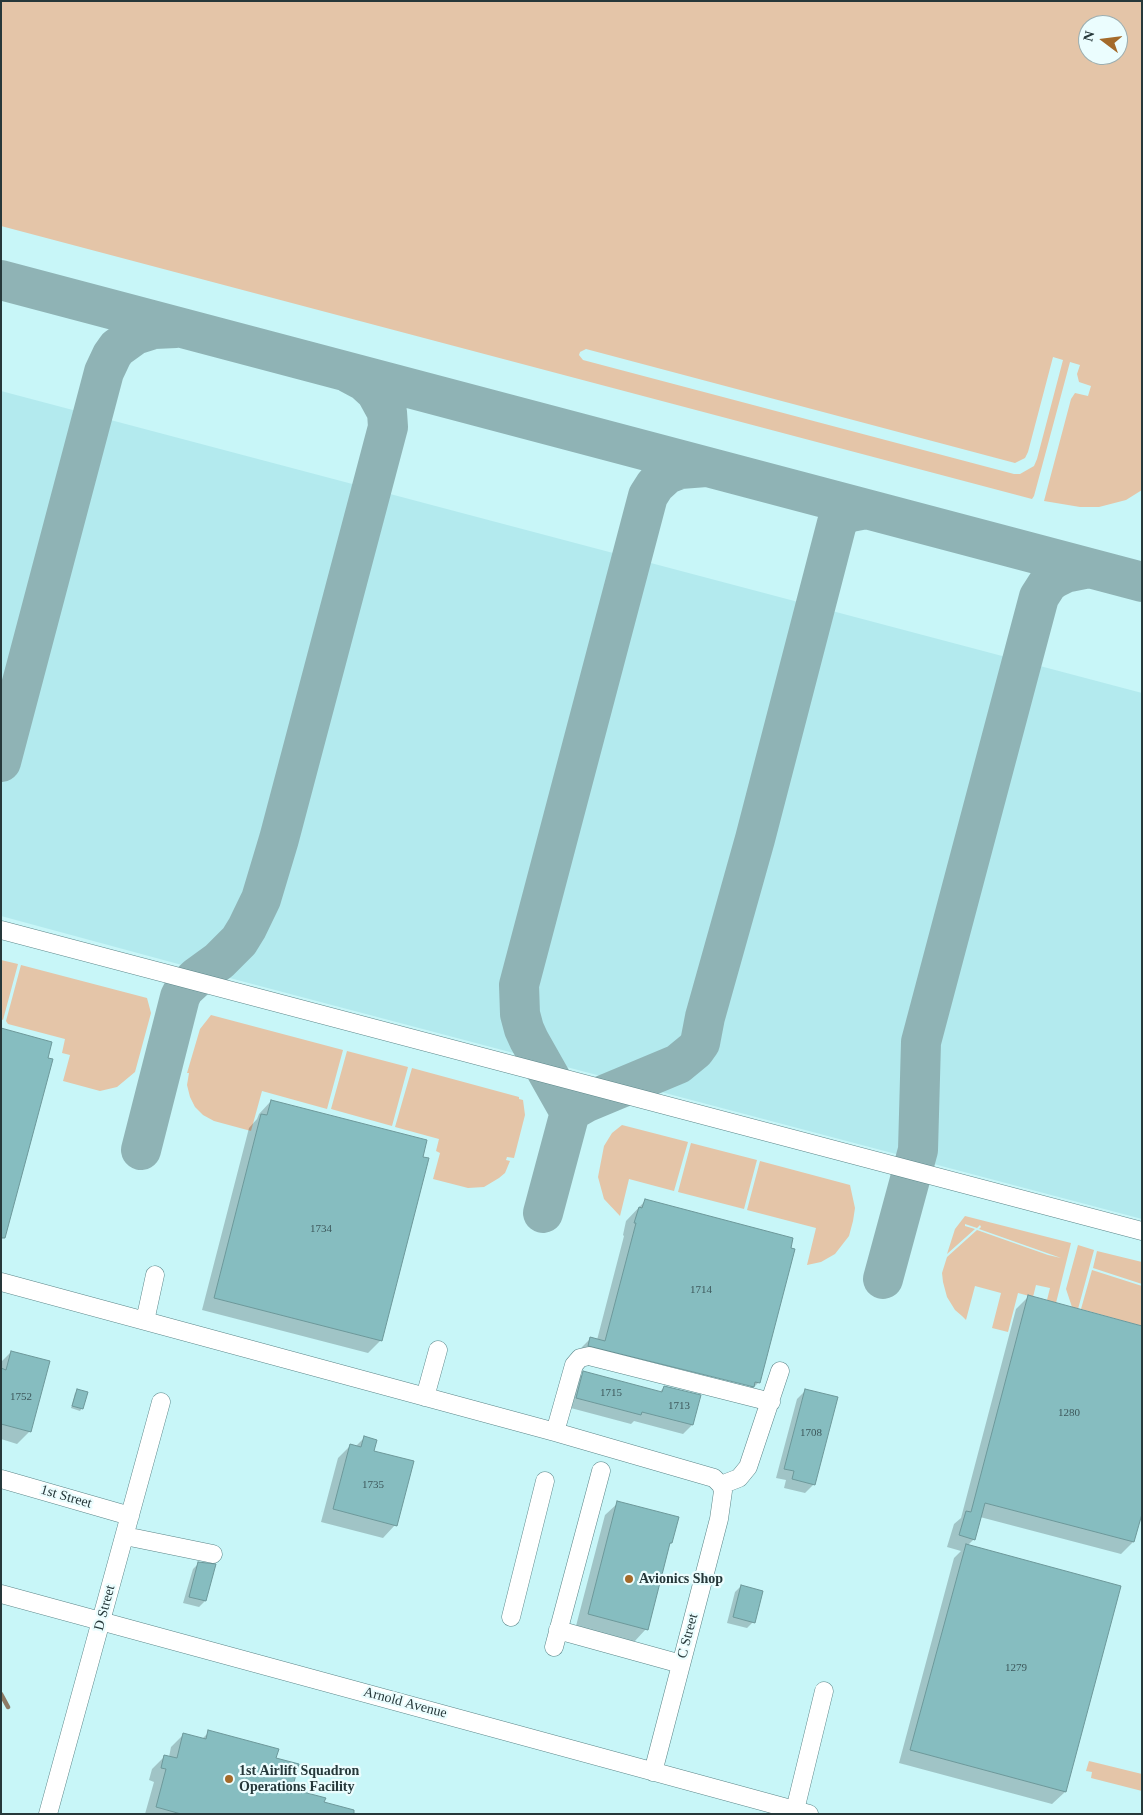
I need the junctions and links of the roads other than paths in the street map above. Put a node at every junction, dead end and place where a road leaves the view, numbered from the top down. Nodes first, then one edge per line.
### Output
1 (1, 930) edge
2 (1142, 1231) edge
3 (156, 1275) dead end
4 (1, 1282) edge
5 (145, 1321) junction
6 (438, 1350) dead end
7 (780, 1372) dead end
8 (425, 1397) junction
9 (160, 1402) dead end
10 (771, 1402) junction
11 (555, 1432) junction
12 (601, 1471) dead end
13 (1, 1479) edge
14 (545, 1481) dead end
15 (721, 1492) junction
16 (130, 1516) junction
17 (125, 1536) junction
18 (213, 1554) dead end
19 (1, 1594) edge
20 (511, 1617) dead end
21 (102, 1621) junction
22 (681, 1664) junction
23 (824, 1691) dead end
24 (653, 1772) junction
25 (802, 1812) edge
26 (48, 1814) edge

1 - 2 street
3 - 5 street
4 - 5 street
5 - 8 street
6 - 8 street
7 - 10 street
8 - 11 street
9 - 16 street, D Street
10 - 11 street
10 - 15 street
11 - 15 street
12 - 22 street
13 - 16 street, 1st Street
14 - 20 street
15 - 22 street, C Street
16 - 17 street, D Street
17 - 18 street
17 - 21 street, D Street
19 - 21 street, Arnold Avenue
21 - 24 street, Arnold Avenue
21 - 26 street, D Street
22 - 24 street, C Street
23 - 25 street
24 - 25 street, Arnold Avenue

